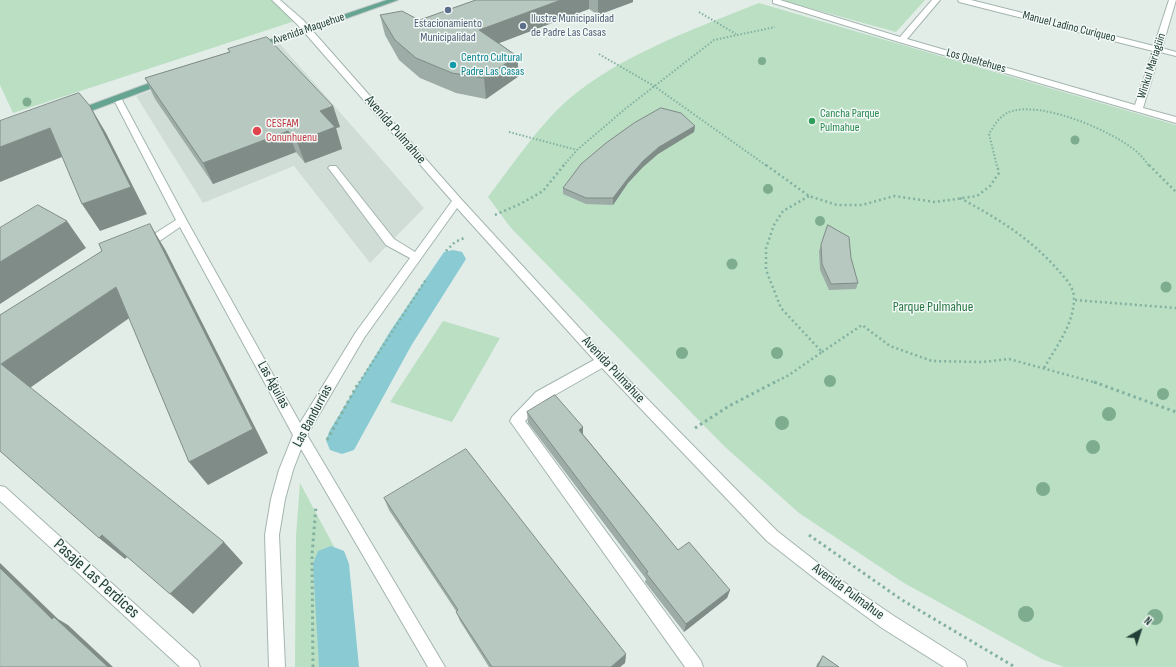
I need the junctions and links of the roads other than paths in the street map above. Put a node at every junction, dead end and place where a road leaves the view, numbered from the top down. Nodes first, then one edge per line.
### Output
1 (276, 0) edge
2 (394, 0) edge
3 (936, 0) edge
4 (962, 0) edge
5 (1163, 0) edge
6 (776, 1) dead end
7 (1173, 5) edge
8 (307, 29) junction
9 (902, 40) junction
10 (251, 49) edge
11 (1157, 49) junction
12 (1176, 54) edge
13 (173, 78) edge
14 (117, 98) junction
15 (1138, 109) junction
16 (65, 117) edge
17 (1176, 120) edge
18 (333, 168) dead end
19 (457, 201) junction
20 (182, 221) junction
21 (137, 251) edge
22 (417, 257) junction
23 (603, 361) junction
24 (300, 435) junction
25 (0, 492) edge
26 (192, 667) edge
27 (276, 667) edge
28 (437, 667) edge
29 (695, 667) edge
30 (959, 667) edge

1 - 8 street, Avenida Pulmahue
2 - 8 main road, Avenida Maquehue
3 - 9 street
4 - 11 street, Manuel Ladino Curiqueo
5 - 7 street
6 - 9 street, Los Queltehues
7 - 11 street, Winkul Mariagüin
8 - 10 main road, Avenida Maquehue
8 - 19 street, Avenida Pulmahue
9 - 15 street, Los Queltehues
11 - 12 street, Manuel Ladino Curiqueo
11 - 15 street, Winkul Mariagüin
13 - 14 main road
14 - 16 main road
14 - 20 street, Las Águilas
15 - 17 street, Los Queltehues
18 - 22 street
19 - 22 street, Las Bandurrias
19 - 23 street, Avenida Pulmahue
20 - 21 street
20 - 24 street, Las Águilas
22 - 24 street, Las Bandurrias
23 - 29 street
23 - 30 street, Avenida Pulmahue
24 - 27 street, Las Bandurrias
24 - 28 street, Las Águilas
25 - 26 street, Pasaje Las Perdices

